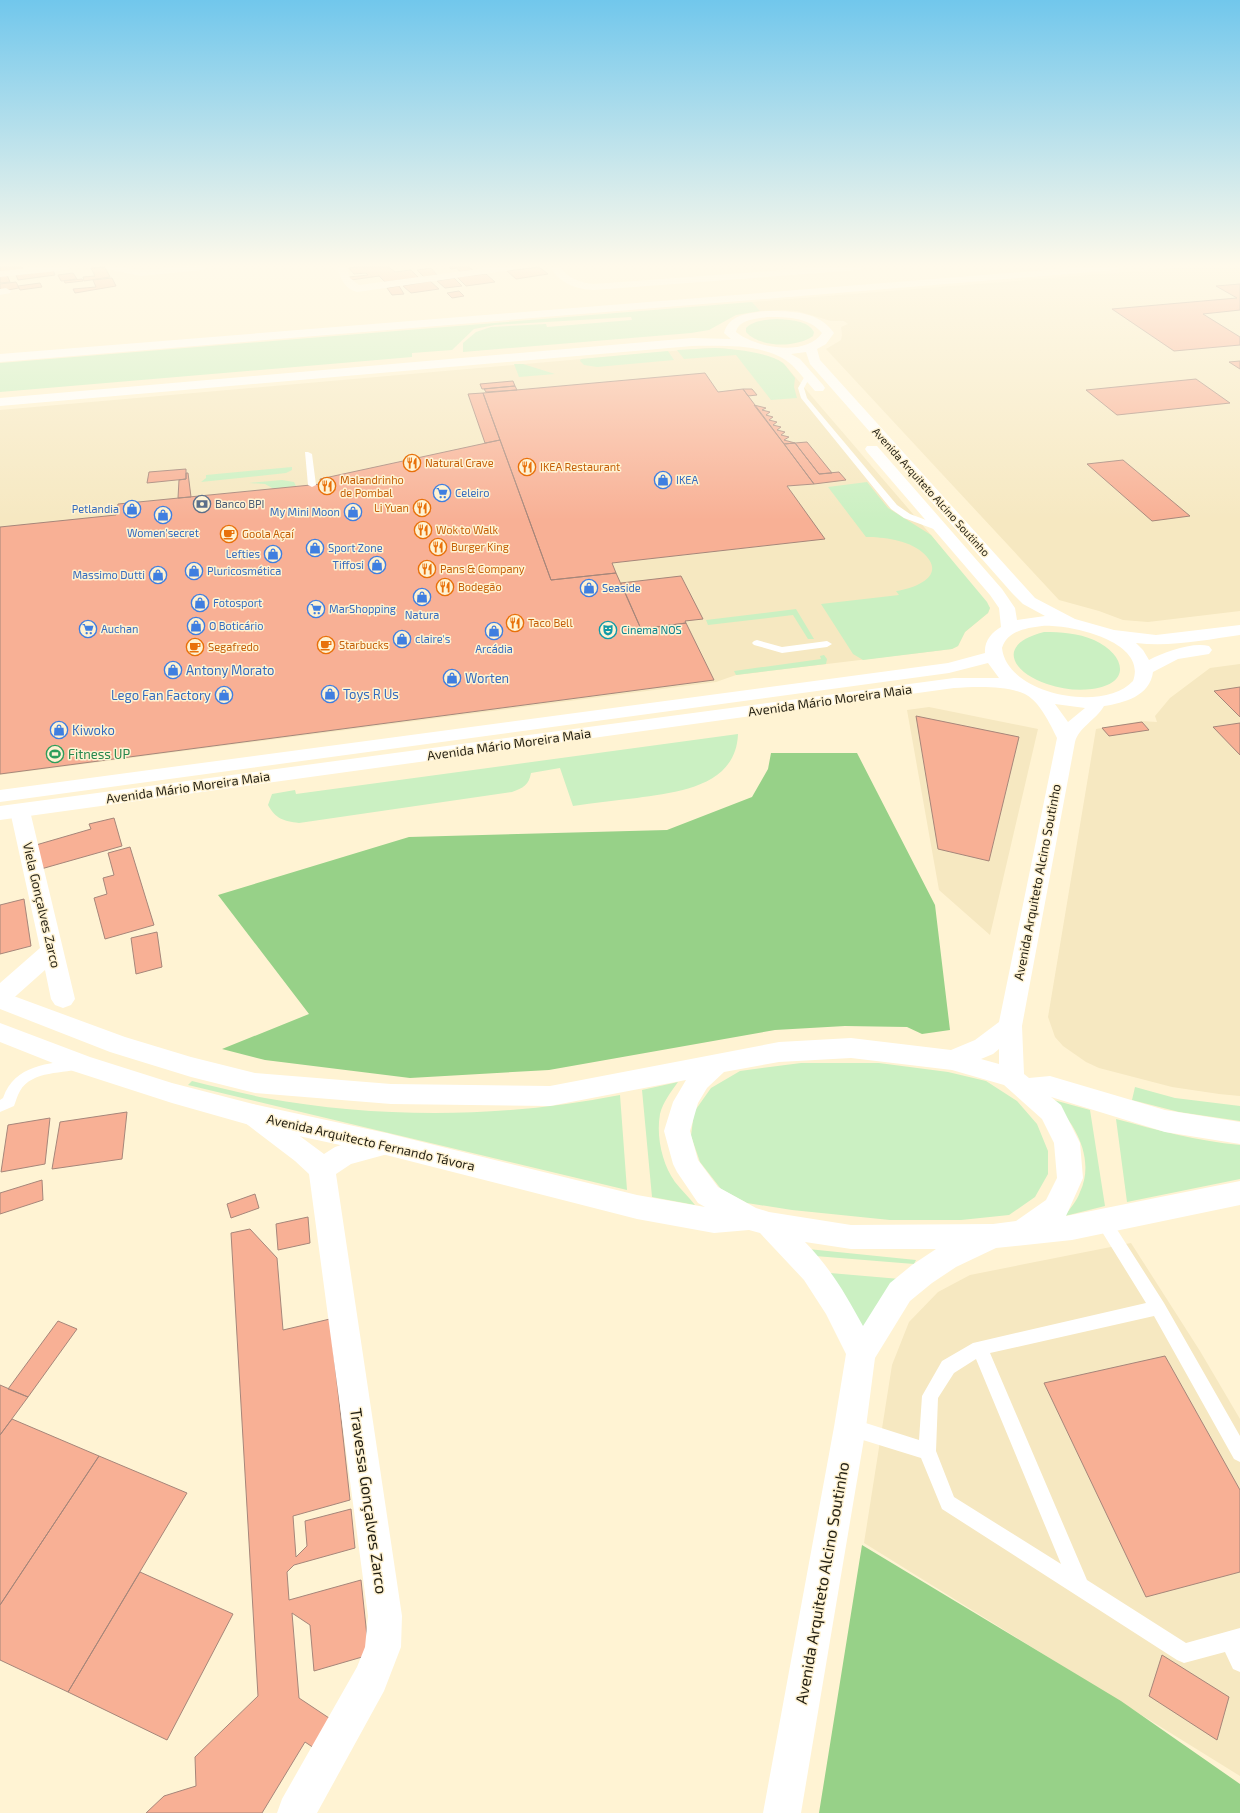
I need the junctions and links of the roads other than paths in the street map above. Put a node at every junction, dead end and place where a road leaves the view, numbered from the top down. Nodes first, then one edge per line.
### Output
1 (78, 352) edge
2 (505, 352) edge
3 (581, 352) edge
4 (778, 352) edge
5 (812, 352) edge
6 (0, 358) edge
7 (808, 375) junction
8 (0, 395) edge
9 (828, 398) dead end
10 (0, 402) edge
11 (864, 440) dead end
12 (308, 454) dead end
13 (312, 485) dead end
14 (942, 529) junction
15 (1068, 622) junction
16 (1010, 629) junction
17 (1240, 630) edge
18 (1112, 635) junction
19 (757, 643) dead end
20 (827, 644) dead end
21 (1240, 645) edge
22 (993, 656) junction
23 (1144, 670) junction
24 (1018, 684) junction
25 (1038, 694) junction
26 (1097, 702) junction
27 (1066, 737) junction
28 (0, 796) edge
29 (10, 812) edge
30 (52, 950) junction
31 (0, 997) edge
32 (63, 999) dead end
33 (0, 1000) edge
34 (1010, 1026) junction
35 (0, 1032) edge
36 (952, 1060) junction
37 (718, 1063) junction
38 (82, 1064) junction
39 (1018, 1083) junction
40 (0, 1106) edge
41 (253, 1115) junction
42 (1240, 1132) edge
43 (386, 1144) junction
44 (322, 1169) junction
45 (1240, 1194) edge
46 (759, 1221) junction
47 (1104, 1222) junction
48 (1007, 1235) junction
49 (1158, 1308) junction
50 (979, 1348) junction
51 (861, 1353) junction
52 (850, 1427) junction
53 (927, 1451) junction
54 (1240, 1452) edge
55 (1081, 1589) junction
56 (1235, 1640) edge
57 (1240, 1662) edge
58 (296, 1813) edge
59 (782, 1813) edge

1 - 6 main road
2 - 8 main road
3 - 10 main road
4 - 7 main road
5 - 15 main road, Avenida Arquiteto Alcino Soutinho
7 - 9 main road
7 - 14 lane
11 - 14 main road, Avenida Arquiteto Alcino Soutinho
12 - 13 lane
14 - 16 main road, Avenida Arquiteto Alcino Soutinho
15 - 16 main road
15 - 18 main road
16 - 22 main road
17 - 18 main road
18 - 23 main road
19 - 20 lane
21 - 23 main road
22 - 24 main road
22 - 28 main road, Avenida Mário Moreira Maia
23 - 26 main road
24 - 25 main road
24 - 29 main road, Avenida Mário Moreira Maia
25 - 26 main road
25 - 27 main road
26 - 27 main road, Avenida Arquiteto Alcino Soutinho
27 - 34 main road, Avenida Arquiteto Alcino Soutinho
29 - 30 main road, Viela Gonçalves Zarco
30 - 31 main road
30 - 32 main road, Viela Gonçalves Zarco
33 - 37 main road
34 - 36 main road
34 - 39 main road, Avenida Arquiteto Alcino Soutinho
35 - 38 main road, Avenida Arquitecto Fernando Távora
36 - 37 main road
36 - 39 main road
37 - 46 main road, Avenida Arquitecto Fernando Távora
38 - 40 lane
38 - 41 main road, Avenida Arquitecto Fernando Távora
39 - 42 main road
39 - 48 main road
41 - 43 main road, Avenida Arquitecto Fernando Távora
41 - 44 main road
43 - 44 main road
43 - 46 main road, Avenida Arquitecto Fernando Távora
44 - 58 main road, Travessa Gonçalves Zarco
45 - 47 main road, Avenida Arquitecto Fernando Távora
46 - 48 main road, Avenida Arquitecto Fernando Távora
46 - 51 main road
47 - 48 main road, Avenida Arquitecto Fernando Távora
47 - 49 lane
48 - 51 main road, Avenida Arquiteto Alcino Soutinho
49 - 50 lane
49 - 54 lane
50 - 53 lane
50 - 55 lane
51 - 52 main road, Avenida Arquiteto Alcino Soutinho
52 - 53 lane
52 - 59 main road, Avenida Arquiteto Alcino Soutinho
53 - 55 lane
55 - 56 lane
56 - 57 lane

